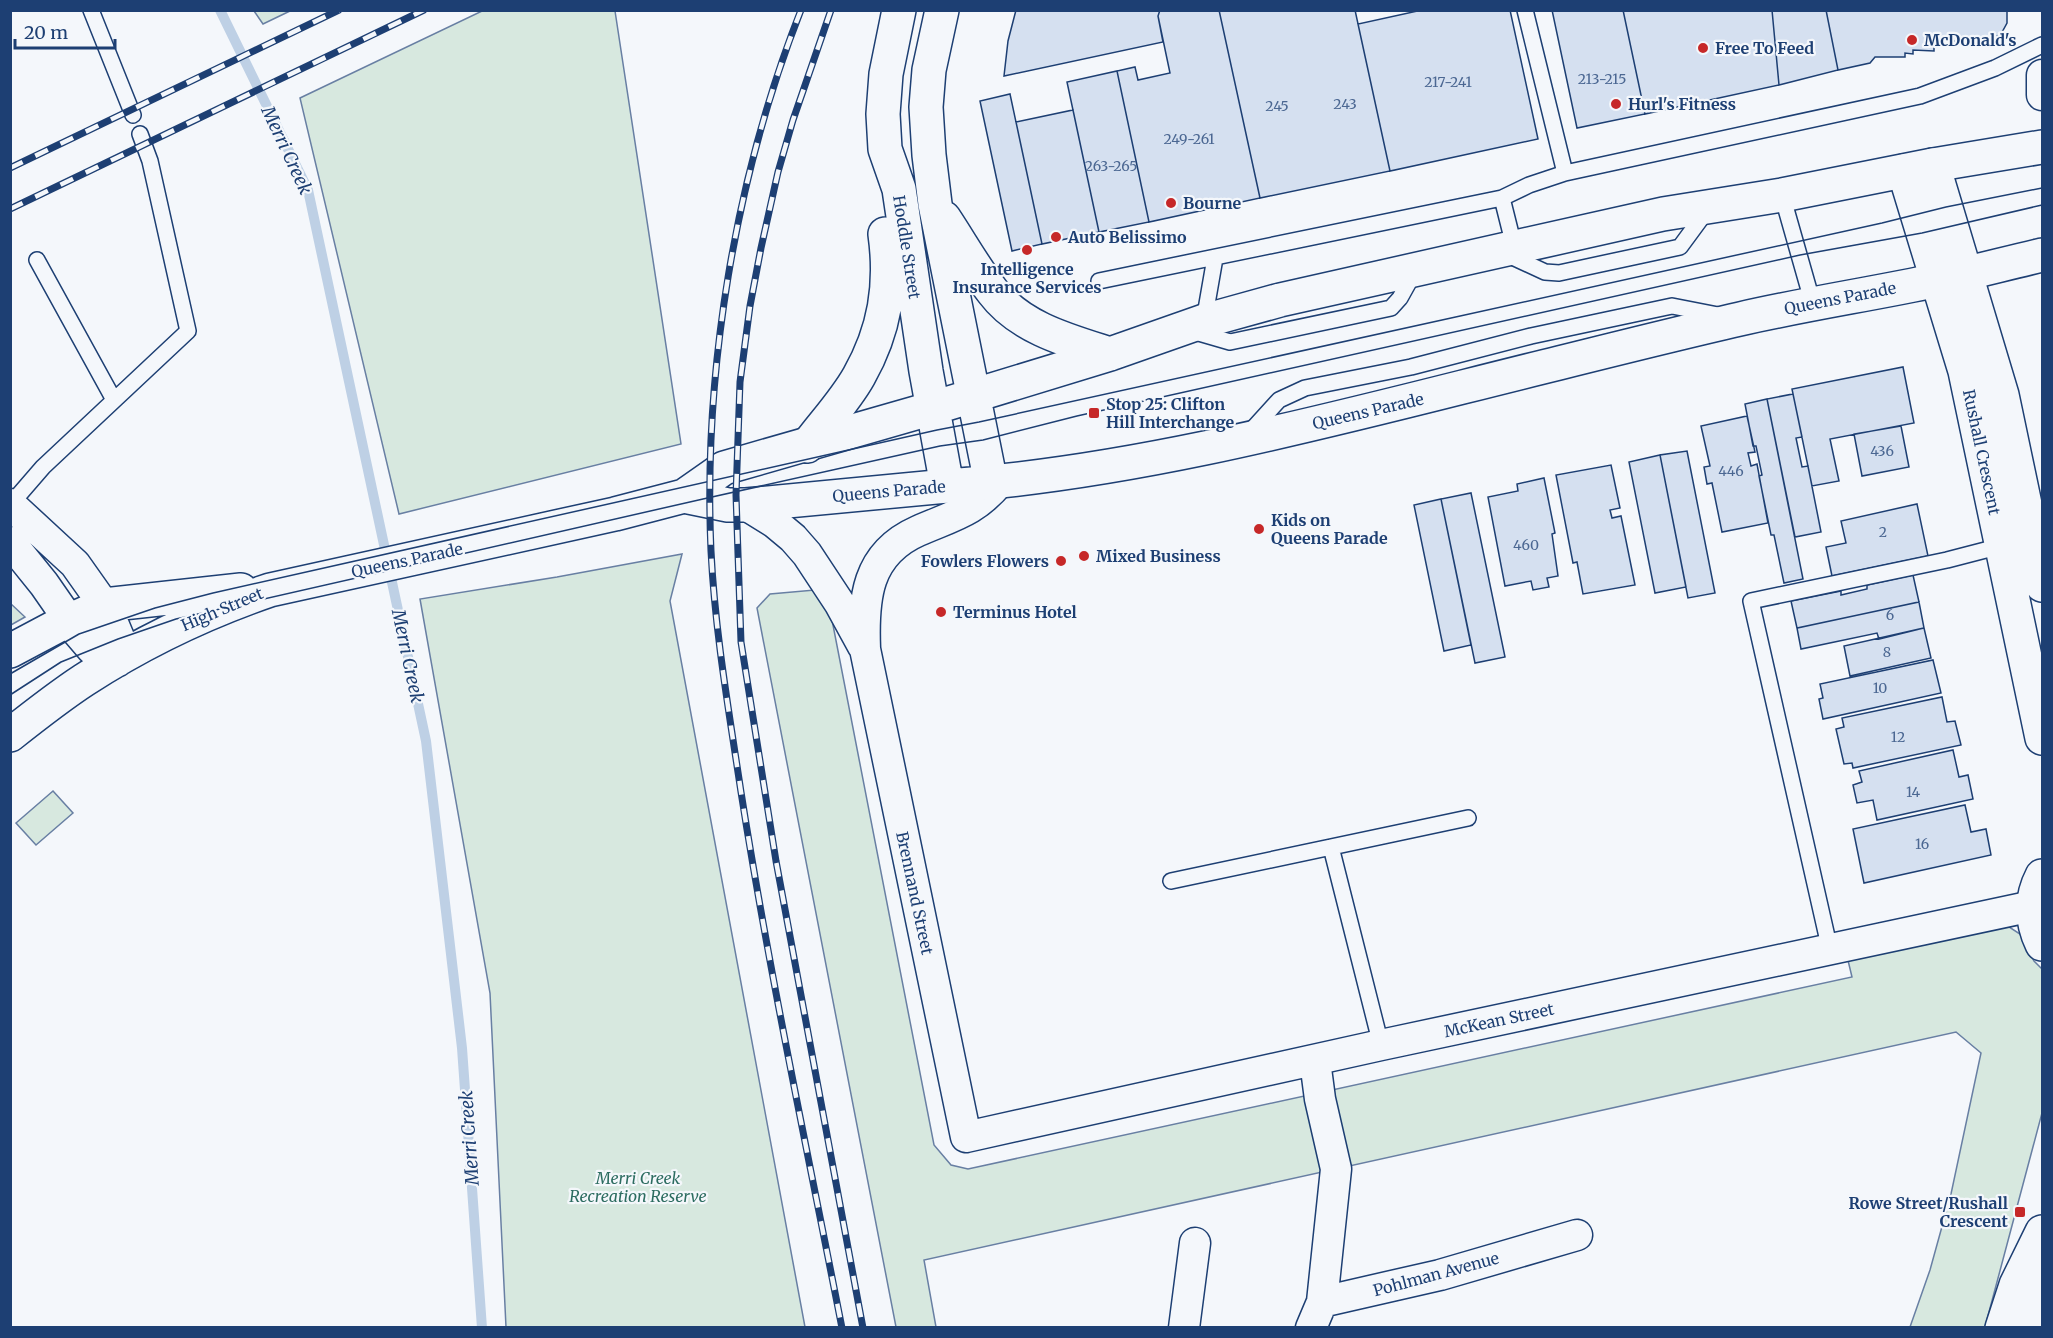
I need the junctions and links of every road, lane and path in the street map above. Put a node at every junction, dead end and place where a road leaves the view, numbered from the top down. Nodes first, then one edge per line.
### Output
1 (91, 10) edge
2 (899, 10) edge
3 (942, 10) edge
4 (1526, 10) edge
5 (2043, 45) edge
6 (2043, 75) edge
7 (2043, 95) edge
8 (133, 115) dead end
9 (141, 134) dead end
10 (2043, 147) edge
11 (885, 148) junction
12 (1919, 168) junction
13 (1565, 173) junction
14 (1782, 195) junction
15 (1502, 198) junction
16 (935, 204) junction
17 (1506, 248) junction
18 (2043, 255) edge
19 (1215, 258) junction
20 (37, 260) dead end
21 (1951, 277) junction
22 (1099, 282) dead end
23 (1813, 304) junction
24 (1193, 325) junction
25 (1110, 354) junction
26 (974, 394) junction
27 (114, 400) junction
28 (933, 408) junction
29 (807, 446) junction
30 (995, 482) junction
31 (947, 486) junction
32 (684, 496) junction
33 (11, 504) edge
34 (746, 505) junction
35 (10, 542) edge
36 (2001, 546) junction
37 (2043, 585) edge
38 (270, 590) joint
39 (218, 601) junction
40 (104, 605) junction
41 (69, 620) junction
42 (864, 649) junction
43 (10, 651) edge
44 (117, 660) junction
45 (10, 735) edge
46 (2043, 738) edge
47 (1468, 819) dead end
48 (1331, 847) junction
49 (1171, 881) dead end
50 (2038, 891) edge
51 (2043, 944) edge
52 (1830, 950) junction
53 (1381, 1045) junction
54 (1315, 1061) junction
55 (966, 1137) joint
56 (2043, 1232) edge
57 (1576, 1235) dead end
58 (1196, 1243) dead end
59 (2043, 1279) edge
60 (1316, 1315) edge
61 (1185, 1328) edge
62 (2002, 1328) edge
63 (2027, 1328) edge

1 - 8 lane
2 - 11 main road, Hoddle Street
3 - 16 main road
4 - 13 lane
5 - 13 lane
6 - 7 street
9 - 27 lane
10 - 12 main road, Queens Parade
11 - 28 main road, Hoddle Street
11 - 29 main road
12 - 14 main road, Queens Parade
12 - 21 main road, Rushall Crescent
13 - 15 lane
14 - 17 main road, Queens Parade
14 - 23 lane
15 - 17 lane
15 - 19 lane
16 - 25 main road
16 - 26 main road
17 - 24 main road, Queens Parade
18 - 21 main road, Queens Parade
19 - 22 lane
19 - 24 lane
20 - 27 lane
21 - 23 main road, Queens Parade
21 - 36 main road, Rushall Crescent
21 - 37 main road, Rushall Crescent
23 - 30 main road, Queens Parade
24 - 25 main road, Queens Parade
25 - 26 main road, Queens Parade
26 - 28 main road, Queens Parade
26 - 30 main road
27 - 33 lane
28 - 29 main road, Queens Parade
28 - 31 main road, Hoddle Street
29 - 32 main road, Queens Parade
30 - 31 main road, Queens Parade
30 - 42 street, Brennand Street
31 - 34 main road, Queens Parade
32 - 34 main road, Queens Parade
32 - 38 main road, Queens Parade
33 - 40 street
34 - 42 street, Brennand Street
35 - 41 street
36 - 46 main road, Rushall Crescent
36 - 52 lane
38 - 39 main road, High Street
39 - 40 main road, High Street
39 - 44 main road, High Street
40 - 41 main road, High Street
40 - 44 main road
41 - 43 main road, High Street
41 - 44 main road
42 - 55 street, Brennand Street
44 - 45 main road, High Street
47 - 48 lane
48 - 49 lane
48 - 53 lane
50 - 51 main road
50 - 52 street, McKean Street
52 - 53 street, McKean Street
53 - 54 street, McKean Street
54 - 55 street, McKean Street
54 - 60 street
56 - 62 main road
57 - 60 street, Pohlman Avenue
58 - 61 street
59 - 63 main road

